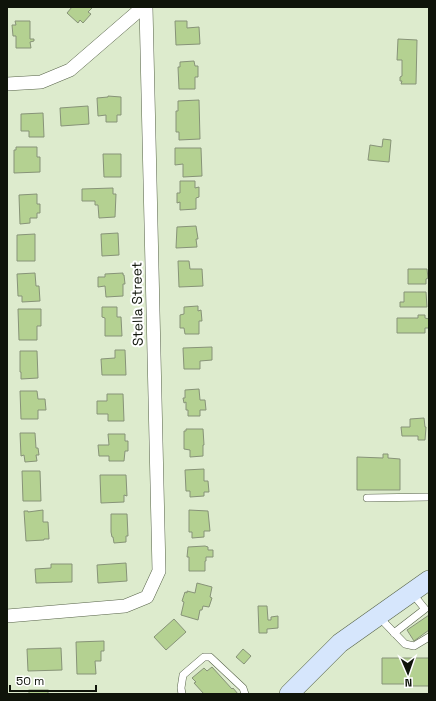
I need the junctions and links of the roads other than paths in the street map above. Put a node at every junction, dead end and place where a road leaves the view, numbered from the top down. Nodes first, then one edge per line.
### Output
1 (145, 7) edge
2 (7, 84) edge
3 (429, 497) edge
4 (367, 498) dead end
5 (429, 580) edge
6 (412, 592) junction
7 (428, 610) edge
8 (7, 616) edge
9 (378, 616) junction
10 (394, 633) junction
11 (427, 638) edge
12 (182, 694) edge
13 (245, 694) edge
14 (289, 694) edge

1 - 2 street
1 - 8 street, Stella Street
3 - 4 lane
5 - 6 main road
6 - 7 lane
6 - 9 main road
7 - 10 lane
9 - 10 lane
9 - 14 main road
10 - 11 lane
12 - 13 lane

